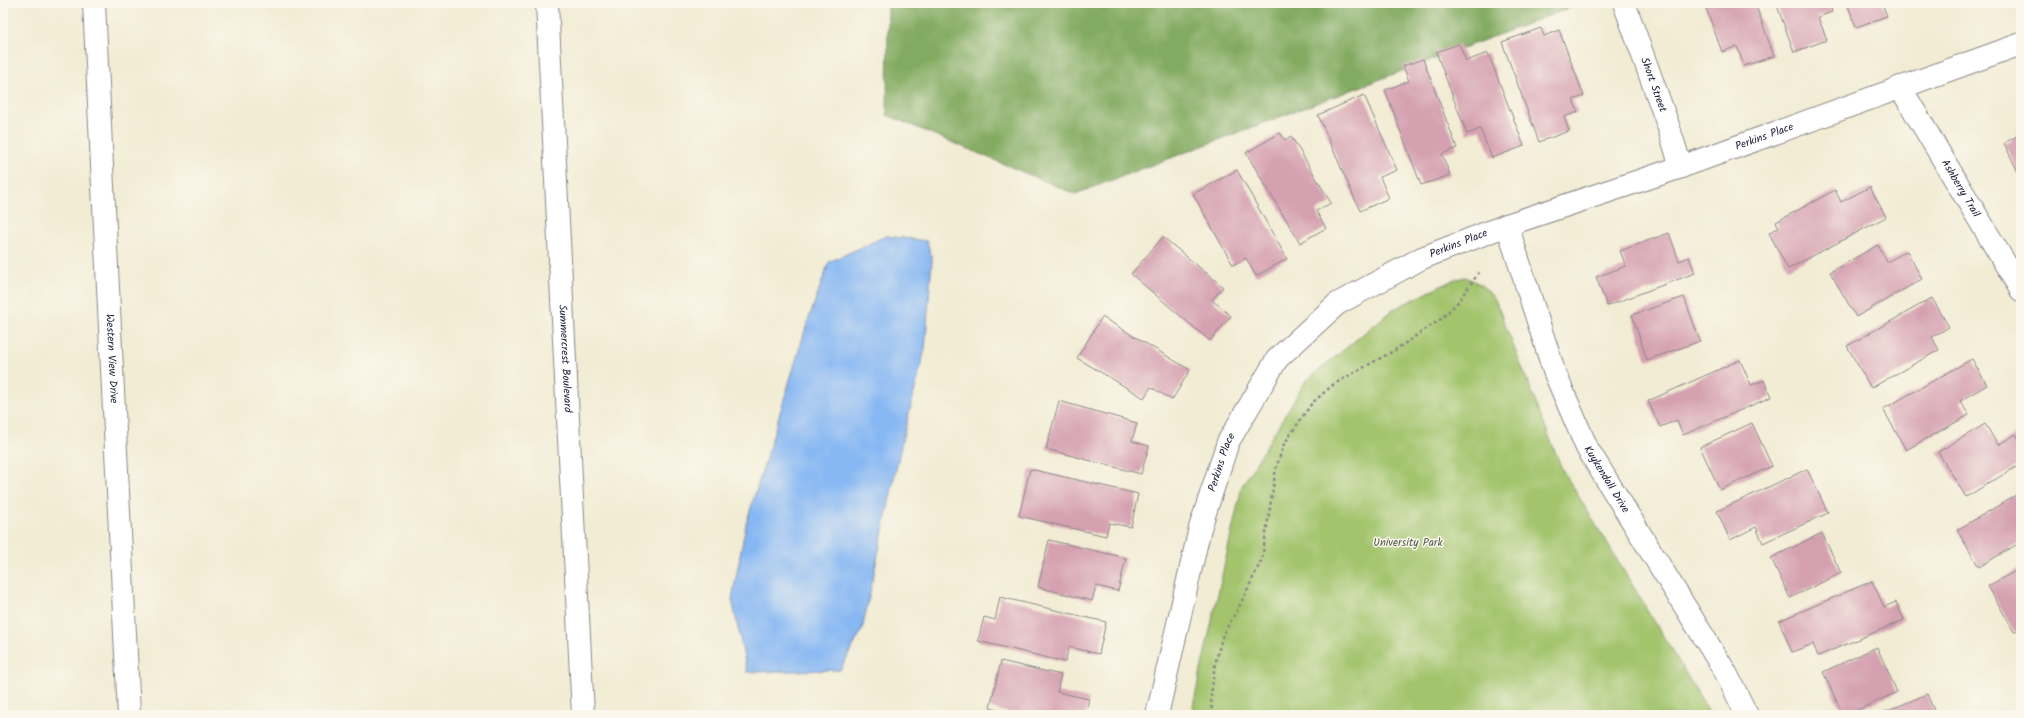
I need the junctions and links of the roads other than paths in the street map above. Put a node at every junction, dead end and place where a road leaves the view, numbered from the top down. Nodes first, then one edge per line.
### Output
1 (94, 3) edge
2 (547, 3) edge
3 (1624, 3) edge
4 (2021, 44) edge
5 (1900, 87) junction
6 (1681, 167) junction
7 (1507, 225) junction
8 (2021, 290) edge
9 (130, 715) edge
10 (583, 715) edge
11 (1157, 715) edge
12 (1747, 715) edge

1 - 9 street, Western View Drive
2 - 10 street, Summercrest Boulevard
3 - 6 street, Short Street
4 - 5 street, Perkins Place
5 - 6 street, Perkins Place
5 - 8 street, Ashberry Trail
6 - 7 street, Perkins Place
7 - 11 street, Perkins Place
7 - 12 street, Kuykendall Drive

